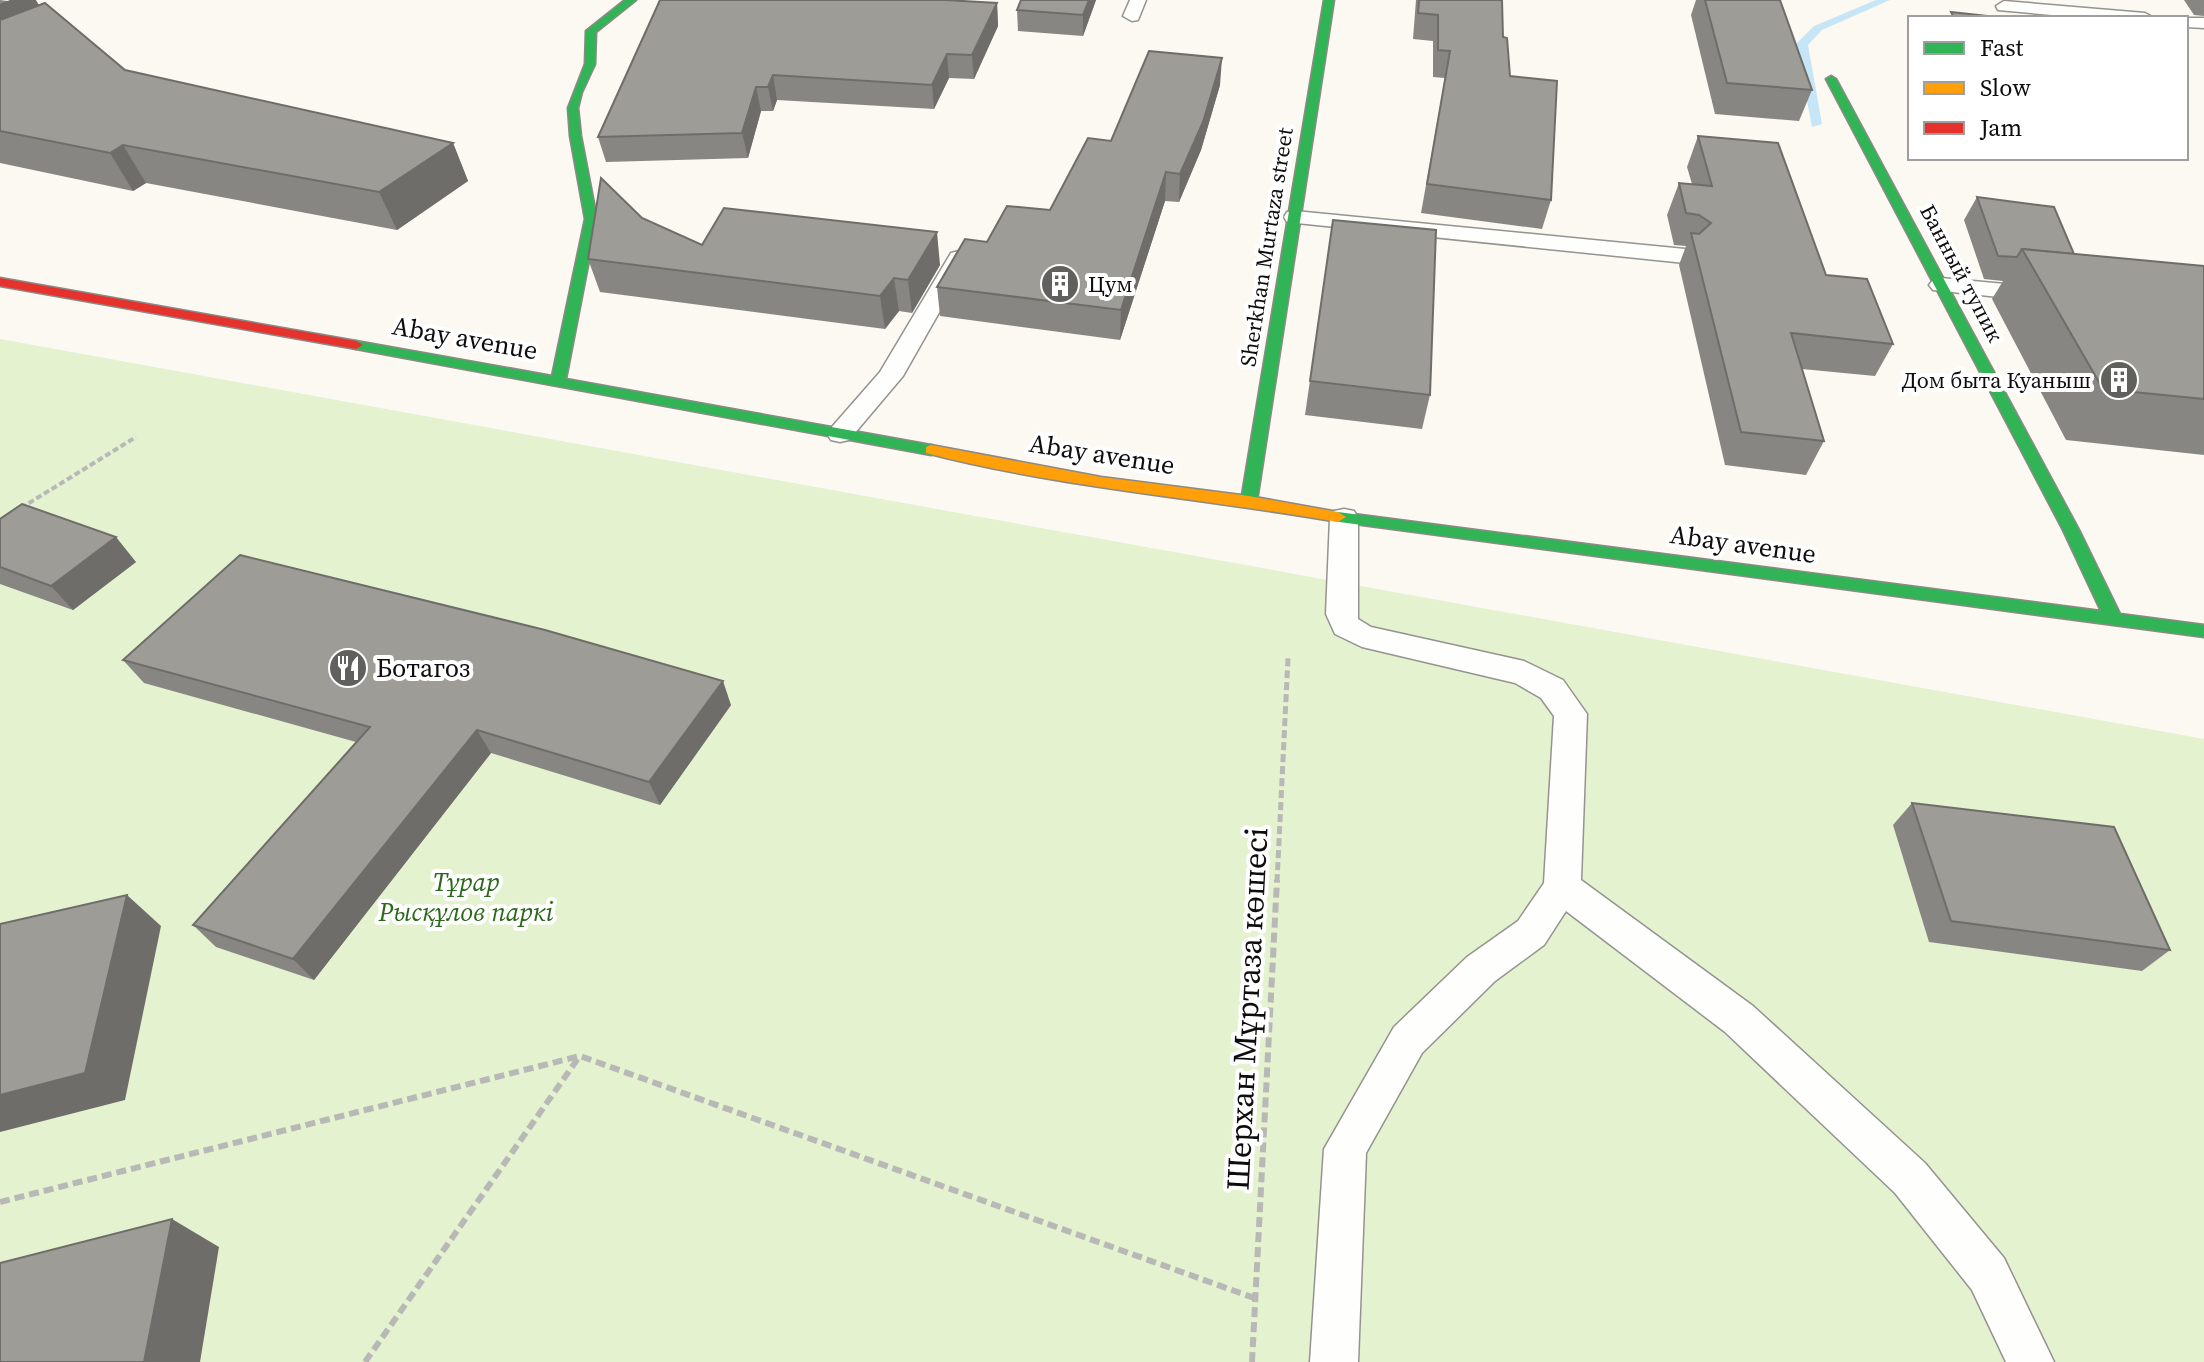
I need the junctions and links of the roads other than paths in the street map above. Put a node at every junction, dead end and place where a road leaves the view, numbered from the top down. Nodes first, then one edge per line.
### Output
1 (631, 0) edge
2 (1329, 0) edge
3 (2004, 6) dead end
4 (2122, 16) edge
5 (1831, 79) dead end
6 (1295, 217) junction
7 (965, 248) edge
8 (1685, 256) edge
9 (0, 282) edge
10 (1941, 285) junction
11 (2065, 297) edge
12 (558, 381) junction
13 (840, 434) junction
14 (1249, 501) junction
15 (1344, 518) junction
16 (2114, 620) junction
17 (2204, 631) edge
18 (1562, 887) junction
19 (1334, 1362) edge
20 (2030, 1362) edge

1 - 12 street
2 - 6 street, Sherkhan Murtaza street
3 - 4 lane
5 - 10 street, Банный тупик
6 - 8 lane
6 - 14 street, Sherkhan Murtaza street
7 - 13 lane
9 - 12 street, Abay avenue
10 - 11 lane
10 - 16 street, Банный тупик
12 - 13 street, Abay avenue
13 - 14 street, Abay avenue
14 - 15 street, Abay avenue
15 - 16 street, Abay avenue
15 - 18 lane
16 - 17 street, Abay avenue
18 - 19 lane
18 - 20 lane

